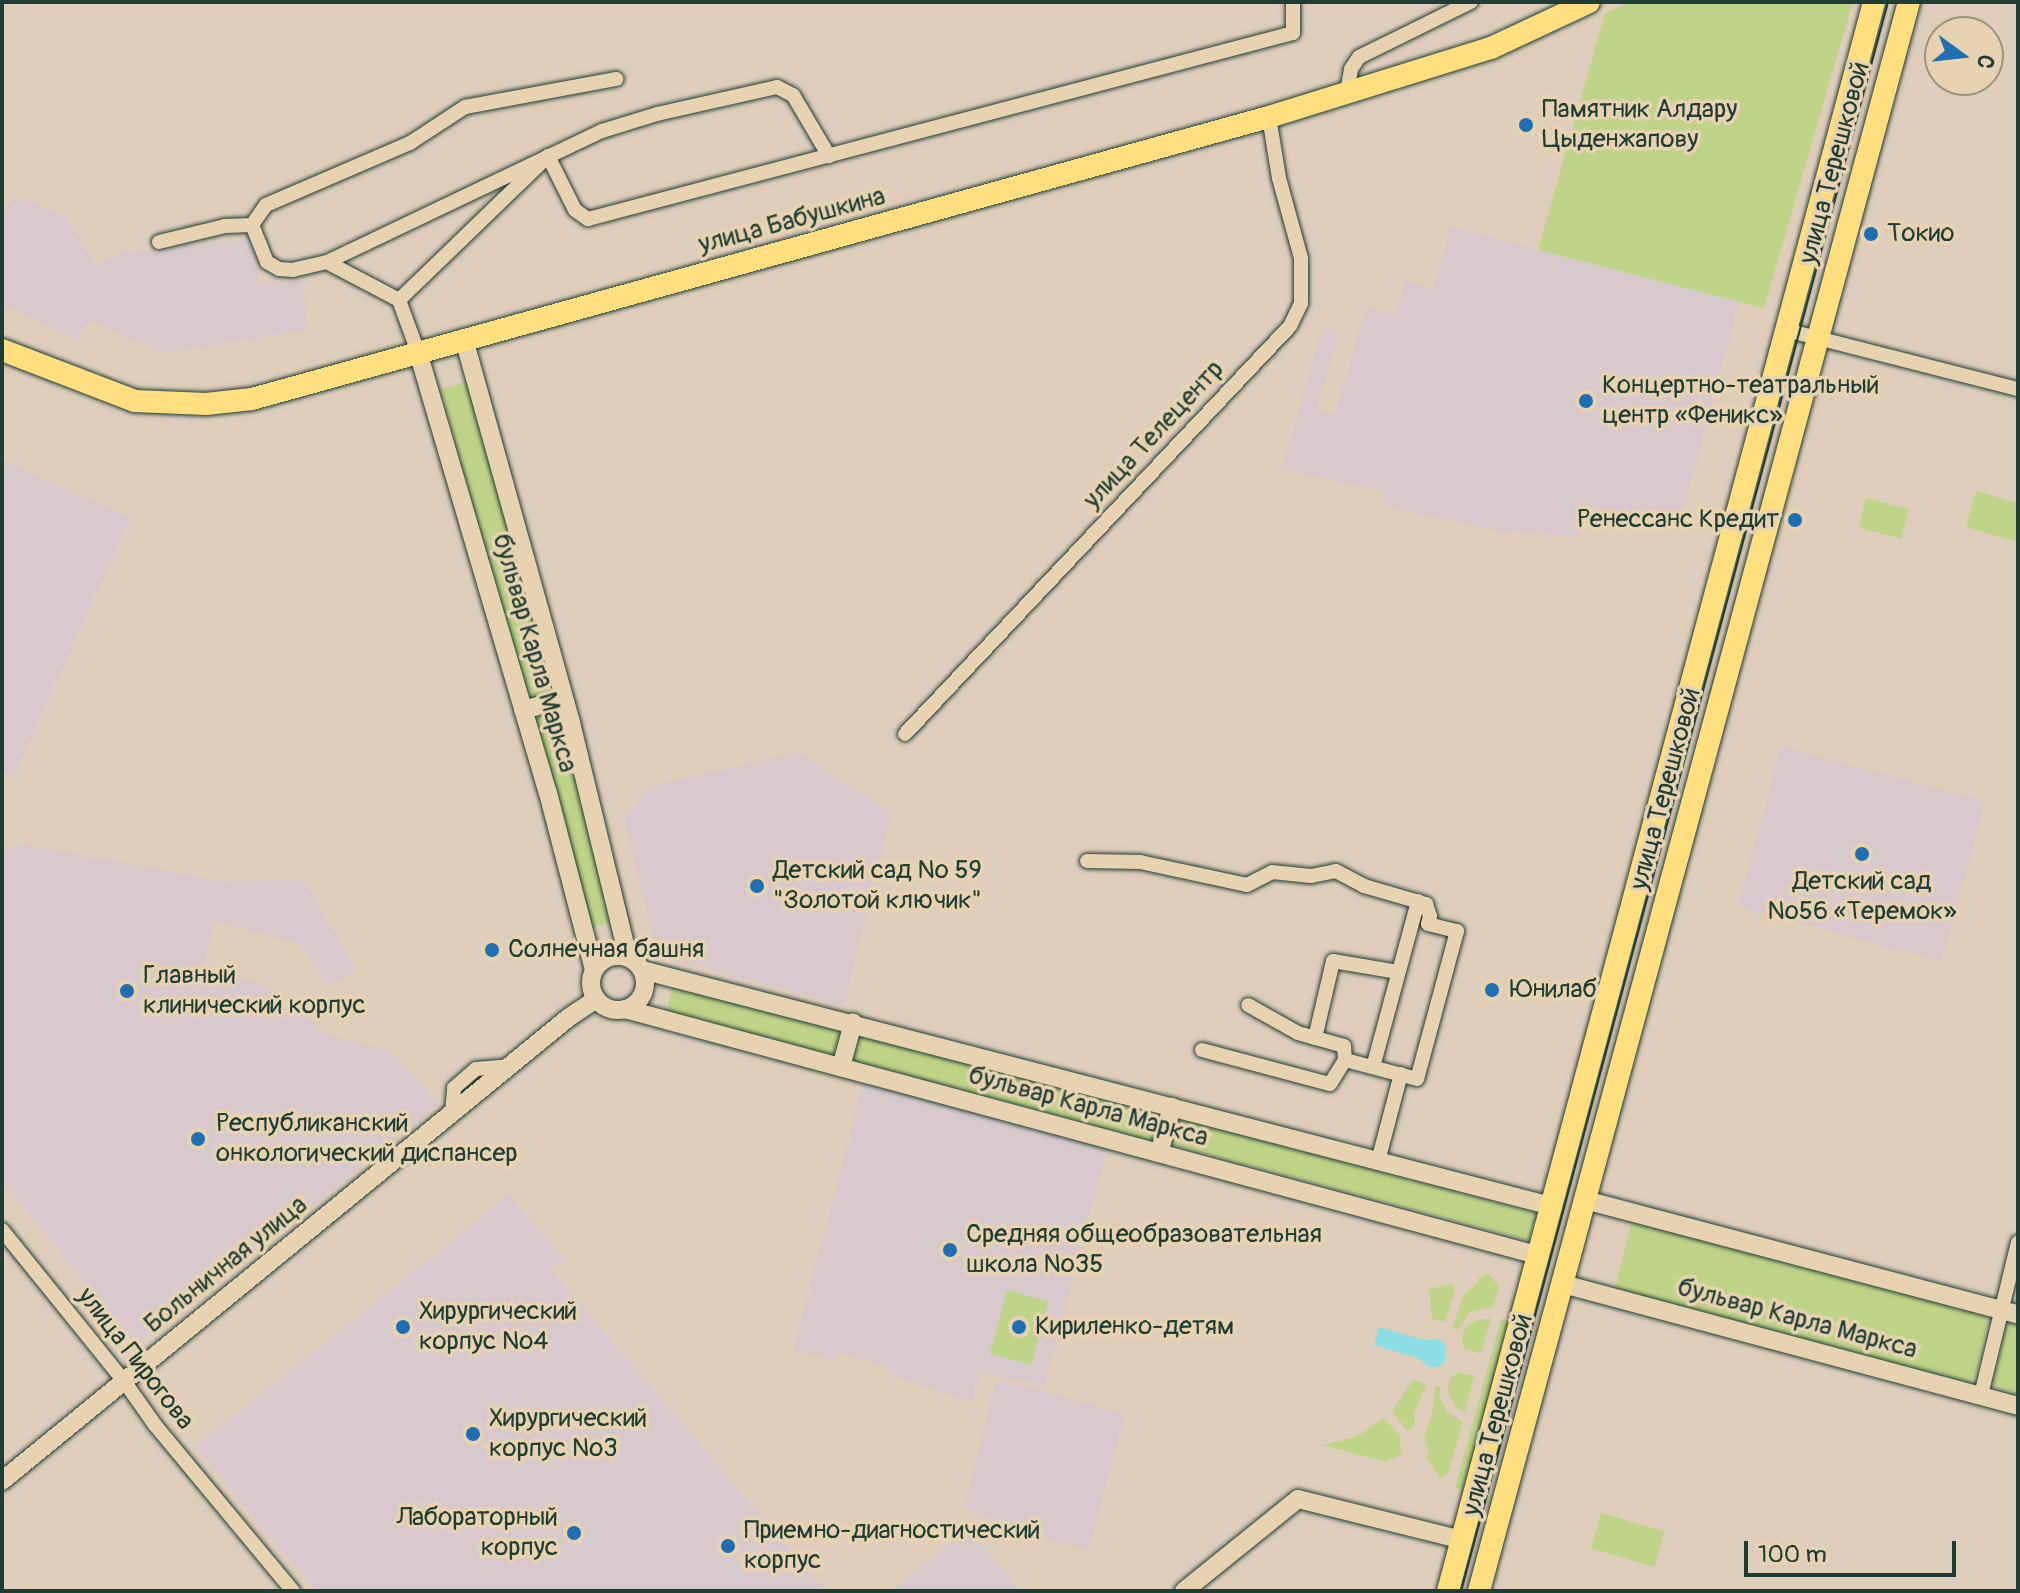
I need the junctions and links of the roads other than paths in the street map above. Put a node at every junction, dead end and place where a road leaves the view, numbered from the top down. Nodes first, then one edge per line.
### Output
1 (1293, 2) edge
2 (1471, 2) edge
3 (1589, 2) edge
4 (1874, 2) edge
5 (1909, 2) edge
6 (616, 79) dead end
7 (1347, 92) junction
8 (1269, 117) junction
9 (548, 156) junction
10 (829, 156) junction
11 (252, 225) junction
12 (159, 242) dead end
13 (327, 262) junction
14 (399, 300) junction
15 (1786, 330) junction
16 (1817, 337) junction
17 (464, 339) junction
18 (2, 350) edge
19 (418, 352) junction
20 (2018, 389) edge
21 (564, 699) junction
22 (523, 710) junction
23 (905, 734) dead end
24 (1087, 861) dead end
25 (1420, 922) junction
26 (628, 957) junction
27 (594, 969) junction
28 (642, 970) junction
29 (1398, 972) junction
30 (596, 999) junction
31 (1248, 1005) dead end
32 (625, 1009) junction
33 (853, 1023) junction
34 (1315, 1038) junction
35 (1202, 1050) dead end
36 (1345, 1060) junction
37 (841, 1067) junction
38 (1373, 1067) junction
39 (1401, 1074) junction
40 (1172, 1107) junction
41 (1159, 1153) junction
42 (1378, 1161) junction
43 (1585, 1200) junction
44 (1551, 1206) junction
45 (2, 1230) edge
46 (2018, 1242) edge
47 (1537, 1255) junction
48 (1563, 1284) junction
49 (2009, 1312) edge
50 (124, 1381) junction
51 (1981, 1395) junction
52 (2018, 1406) edge
53 (2, 1481) edge
54 (1462, 1540) junction
55 (1491, 1548) junction
56 (293, 1591) edge
57 (1184, 1591) edge
58 (1448, 1591) edge
59 (1479, 1591) edge

1 - 10 street
2 - 7 street
3 - 7 main road, улица Бабушкина
4 - 15 main road, улица Терешковой
5 - 16 main road, улица Терешковой
6 - 11 street
7 - 8 main road, улица Бабушкина
8 - 17 main road, улица Бабушкина
8 - 23 street, улица Телецентр
9 - 10 street
9 - 10 street
9 - 13 street
9 - 14 street
11 - 12 street
11 - 13 street
13 - 14 street
14 - 19 street
15 - 16 street
15 - 44 main road, улица Терешковой
16 - 20 street
16 - 43 main road, улица Терешковой
17 - 19 main road, улица Бабушкина
17 - 21 street, бульвар Карла Маркса
18 - 19 main road, улица Бабушкина
19 - 22 street, бульвар Карла Маркса
21 - 22 street
21 - 26 street, бульвар Карла Маркса
22 - 27 street, бульвар Карла Маркса
24 - 25 street
25 - 29 street
25 - 39 street
26 - 27 street
26 - 28 street
27 - 30 street
28 - 32 street
28 - 33 street, бульвар Карла Маркса
29 - 34 street
29 - 38 street
30 - 32 street
30 - 50 street, Больничная улица
31 - 34 street
32 - 37 street, бульвар Карла Маркса
33 - 37 street
33 - 40 street, бульвар Карла Маркса
34 - 36 street
35 - 36 street
36 - 38 street
37 - 41 street, бульвар Карла Маркса
38 - 39 street
39 - 42 street
40 - 41 street
40 - 42 street, бульвар Карла Маркса
41 - 47 street, бульвар Карла Маркса
42 - 44 street, бульвар Карла Маркса
43 - 48 main road, улица Терешковой
43 - 49 street
44 - 47 main road, улица Терешковой
45 - 50 street, улица Пирогова
46 - 49 street
47 - 54 main road, улица Терешковой
48 - 51 street, бульвар Карла Маркса
48 - 55 main road, улица Терешковой
49 - 51 street
50 - 53 street, Больничная улица
50 - 56 street, улица Пирогова
51 - 52 street, бульвар Карла Маркса
54 - 55 main road
54 - 57 street
54 - 58 main road, улица Терешковой
55 - 59 main road, улица Терешковой

